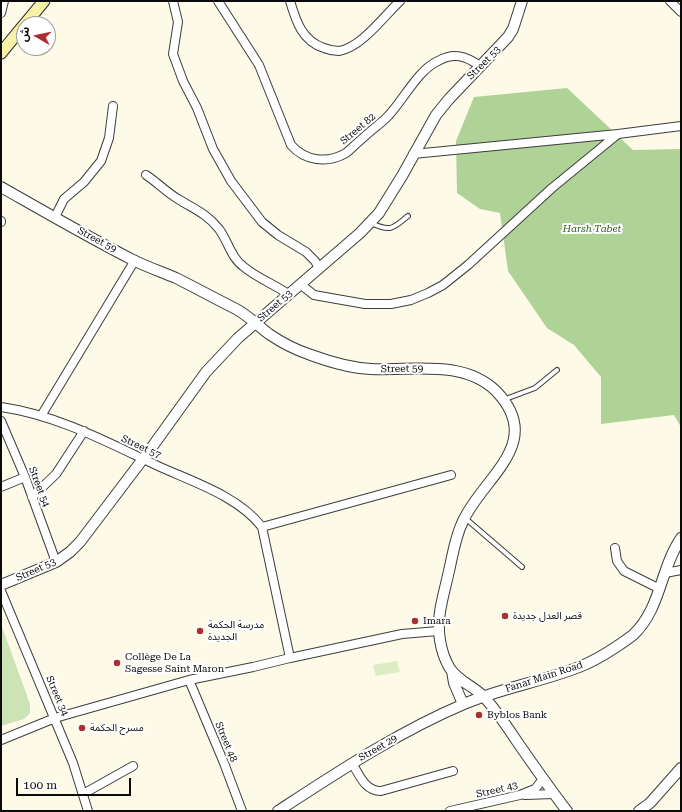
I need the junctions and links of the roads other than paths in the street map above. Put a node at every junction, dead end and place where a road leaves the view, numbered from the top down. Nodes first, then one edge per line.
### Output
1 (4, 1) edge
2 (44, 1) edge
3 (173, 1) edge
4 (218, 1) edge
5 (290, 1) edge
6 (400, 1) edge
7 (522, 1) edge
8 (670, 1) edge
9 (681, 12) edge
10 (1, 13) edge
11 (31, 16) edge
12 (16, 34) edge
13 (1, 53) edge
14 (480, 66) junction
15 (113, 106) dead end
16 (681, 126) edge
17 (618, 134) junction
18 (413, 154) junction
19 (146, 175) dead end
20 (1, 188) edge
21 (408, 216) dead end
22 (55, 217) junction
23 (371, 223) junction
24 (135, 260) junction
25 (319, 268) junction
26 (300, 284) junction
27 (288, 294) junction
28 (256, 323) junction
29 (557, 370) dead end
30 (502, 400) junction
31 (1, 407) edge
32 (41, 416) junction
33 (1, 420) edge
34 (84, 431) junction
35 (142, 458) junction
36 (451, 474) dead end
37 (25, 477) junction
38 (1, 487) edge
39 (32, 497) junction
40 (464, 518) junction
41 (262, 527) junction
42 (681, 538) edge
43 (615, 548) dead end
44 (56, 562) junction
45 (522, 567) dead end
46 (681, 570) edge
47 (665, 573) junction
48 (1, 584) edge
49 (660, 589) junction
50 (1, 592) edge
51 (438, 631) junction
52 (290, 658) junction
53 (452, 671) junction
54 (189, 680) junction
55 (483, 696) junction
56 (463, 704) junction
57 (55, 718) junction
58 (1, 740) edge
59 (352, 764) junction
60 (133, 766) dead end
61 (681, 768) edge
62 (453, 771) dead end
63 (543, 779) junction
64 (83, 794) junction
65 (554, 794) junction
66 (520, 795) junction
67 (88, 811) edge
68 (242, 811) edge
69 (278, 811) edge
70 (450, 811) edge
71 (567, 811) edge
72 (639, 811) edge

1 - 10 street
2 - 11 main road
3 - 25 street
4 - 14 street, Street 82
5 - 6 street
7 - 14 street, Street 53
8 - 9 street
12 - 13 main road
14 - 18 street, Street 53
15 - 22 street
16 - 17 street
17 - 18 street
17 - 26 street
18 - 23 street, Street 53
19 - 27 street
20 - 22 street, Street 59
21 - 23 lane
22 - 24 street, Street 59
23 - 25 street, Street 53
24 - 28 street, Street 59
24 - 32 street
25 - 26 street, Street 53
26 - 27 street, Street 53
27 - 28 street, Street 53
28 - 30 street, Street 59
28 - 35 street, Street 53
29 - 30 lane
30 - 40 street, Street 59
31 - 32 street, Street 57
32 - 34 street, Street 57
33 - 37 street, Street 54
34 - 35 street, Street 57
34 - 39 street
35 - 41 street, Street 57
35 - 44 street, Street 53
36 - 41 street
37 - 38 street
37 - 39 street, Street 54
39 - 44 street, Street 54
40 - 45 lane
40 - 51 street, Street 59
41 - 52 street
42 - 47 street, Fanar Main Road
43 - 49 street
44 - 48 street, Street 53
46 - 47 street
47 - 49 street, Fanar Main Road
49 - 55 street, Fanar Main Road
50 - 57 street, Street 34
51 - 52 street
51 - 53 street, Street 59
52 - 54 street
53 - 55 street, Street 59
53 - 56 street
54 - 57 street
54 - 68 street, Street 48
55 - 56 street, Street 29
55 - 63 street, Street 59
56 - 59 street, Street 29
57 - 58 street
57 - 64 street, Street 34
59 - 62 street
59 - 69 street, Street 29
60 - 64 street
61 - 72 street
63 - 65 street, Street 59
63 - 66 street, Street 43
64 - 67 street, Street 34
65 - 66 street
65 - 71 street, Street 59
66 - 70 street, Street 43

